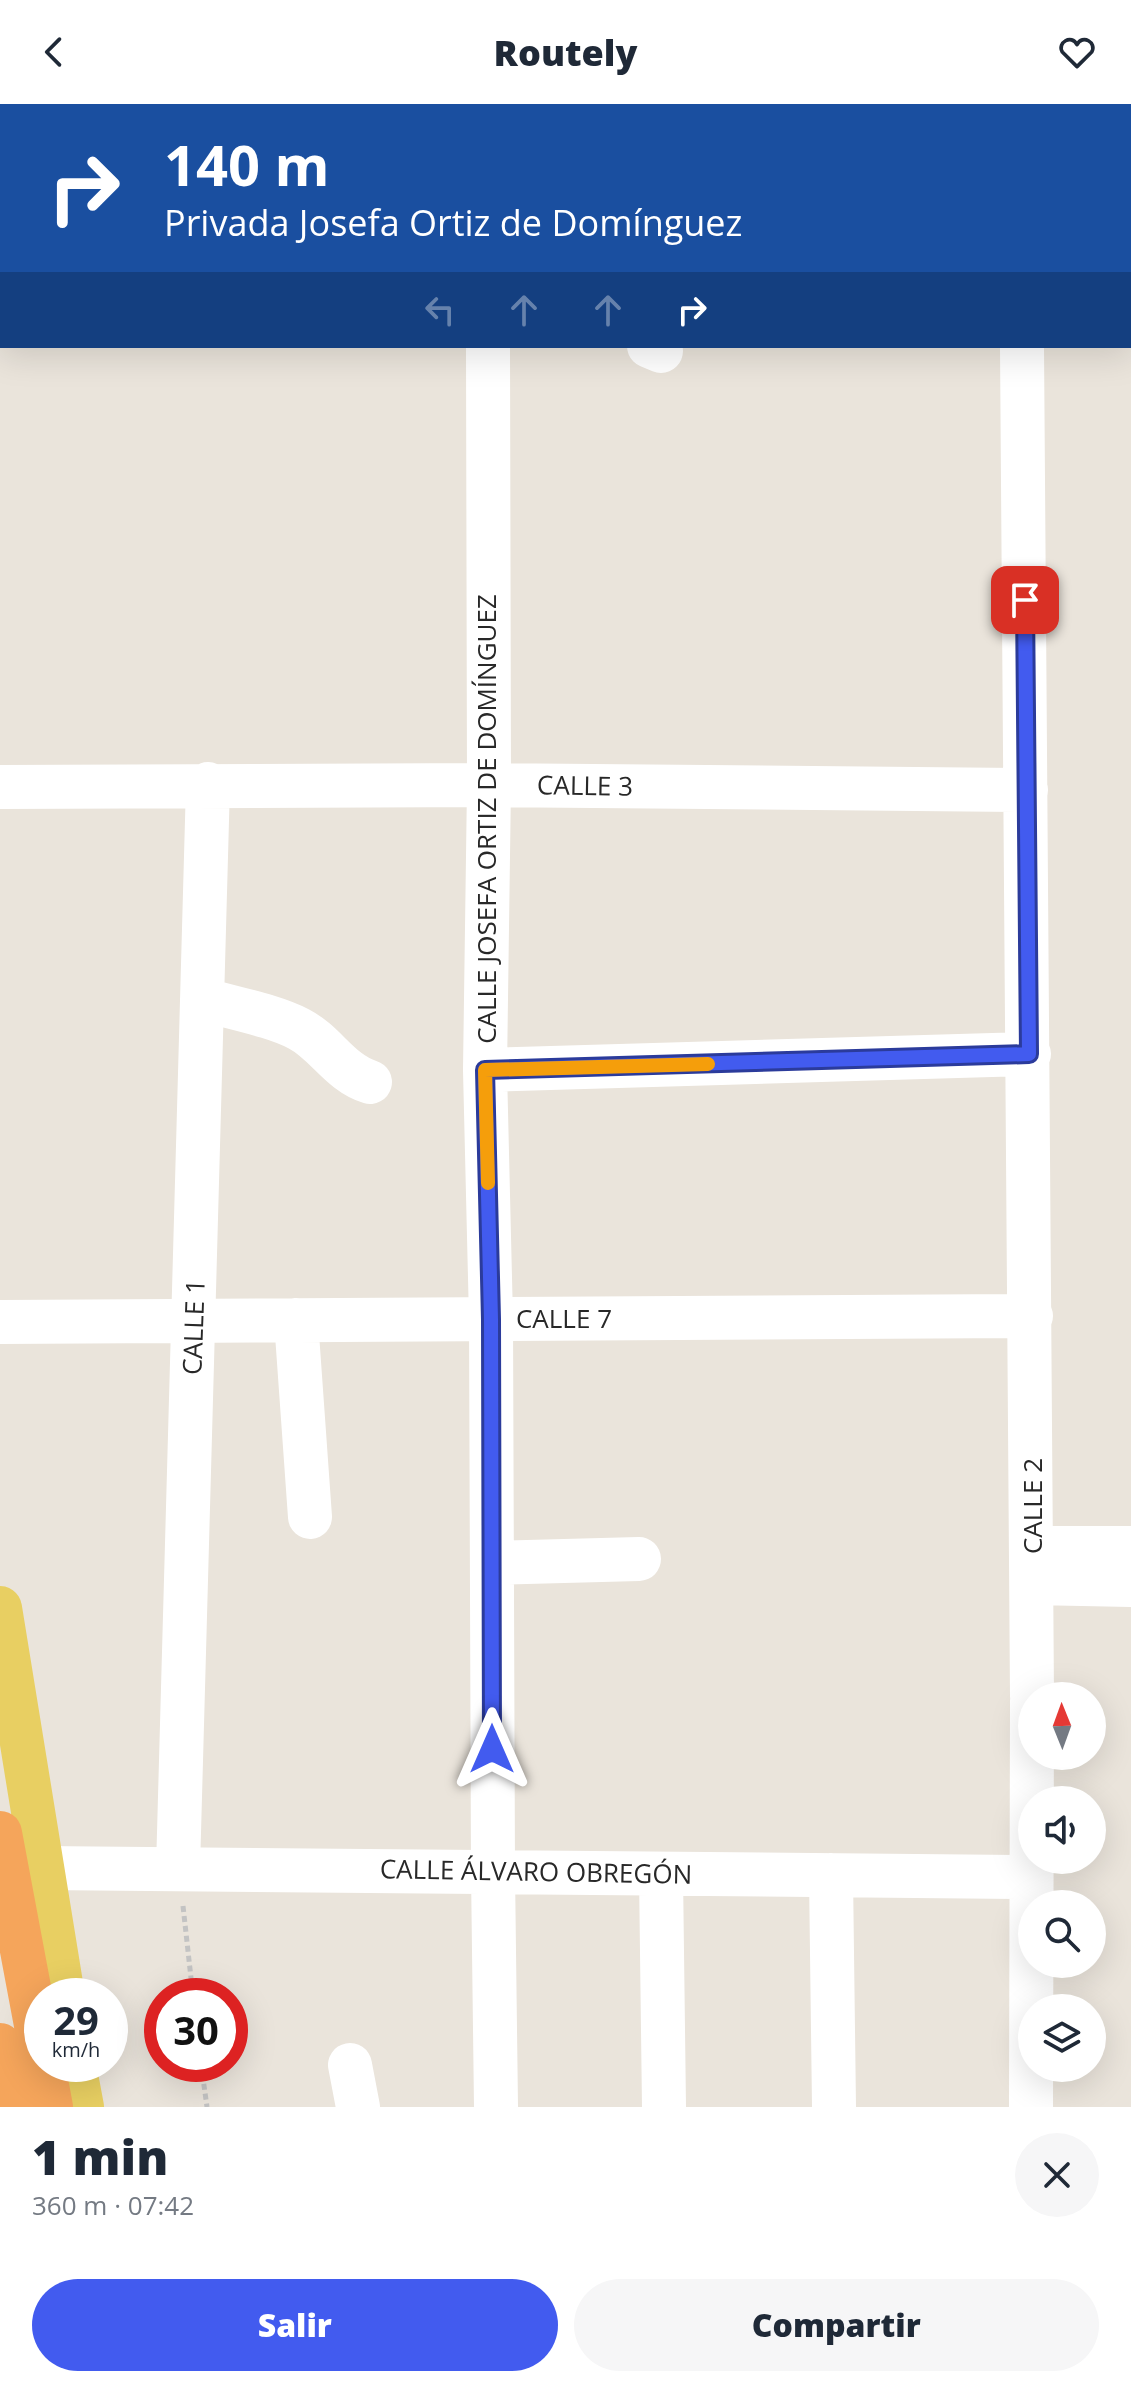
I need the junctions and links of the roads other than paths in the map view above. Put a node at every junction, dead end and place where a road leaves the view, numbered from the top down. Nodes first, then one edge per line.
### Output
1 (488, 348) edge
2 (1022, 348) edge
3 (208, 784) junction
4 (489, 785) junction
5 (0, 787) edge
6 (1026, 790) junction
7 (202, 999) junction
8 (1029, 1054) junction
9 (485, 1070) junction
10 (370, 1082) dead end
11 (1031, 1316) junction
12 (491, 1319) junction
13 (296, 1320) junction
14 (194, 1321) junction
15 (0, 1322) edge
16 (310, 1517) dead end
17 (1131, 1548) edge
18 (639, 1559) dead end
19 (492, 1563) junction
20 (1033, 1566) junction
21 (1131, 1585) edge
22 (0, 1608) edge
23 (1032, 1682) edge
24 (1031, 1770) edge
25 (0, 1833) edge
26 (41, 1868) junction
27 (178, 1869) junction
28 (493, 1872) junction
29 (661, 1874) junction
30 (831, 1875) junction
31 (1030, 1877) junction
32 (27, 1978) edge
33 (60, 1978) edge
34 (0, 2045) edge
35 (46, 2082) edge
36 (77, 2082) edge
37 (11, 2107) edge
38 (51, 2107) edge
39 (82, 2107) edge
40 (496, 2107) edge
41 (664, 2107) edge
42 (834, 2107) edge
43 (1031, 2107) edge

1 - 4 street, CALLE JOSEFA ORTIZ DE DOMÍNGUEZ
2 - 6 street, CALLE 2
3 - 4 street, CALLE 3
3 - 5 street, CALLE 3
3 - 7 street, CALLE 1
4 - 6 street, CALLE 3
4 - 9 street, CALLE JOSEFA ORTIZ DE DOMÍNGUEZ
6 - 8 street, CALLE 2
7 - 10 street
7 - 14 street, CALLE 1
8 - 9 street
8 - 11 street, CALLE 2
9 - 12 street, CALLE JOSEFA ORTIZ DE DOMÍNGUEZ
11 - 12 street, CALLE 7
11 - 20 street, CALLE 2
12 - 13 street, CALLE 7
12 - 19 street, CALLE JOSEFA ORTIZ DE DOMÍNGUEZ
13 - 14 street, CALLE 7
13 - 16 street
14 - 15 street, CALLE 7
14 - 27 street, CALLE 1
17 - 20 street
18 - 19 street
19 - 28 street, CALLE JOSEFA ORTIZ DE DOMÍNGUEZ
20 - 21 street
20 - 23 street, CALLE 2
22 - 26 main road
24 - 31 street, CALLE 2
25 - 32 highway
26 - 27 street, CALLE ÁLVARO OBREGÓN
26 - 33 main road
27 - 28 street, CALLE ÁLVARO OBREGÓN
28 - 29 street, CALLE ÁLVARO OBREGÓN
28 - 40 street, CALLE JOSEFA ORTIZ DE DOMÍNGUEZ
29 - 30 street, CALLE ÁLVARO OBREGÓN
29 - 41 street
30 - 31 street, CALLE ÁLVARO OBREGÓN
30 - 42 street
31 - 43 street, CALLE 2
34 - 37 highway
35 - 38 highway
36 - 39 main road

